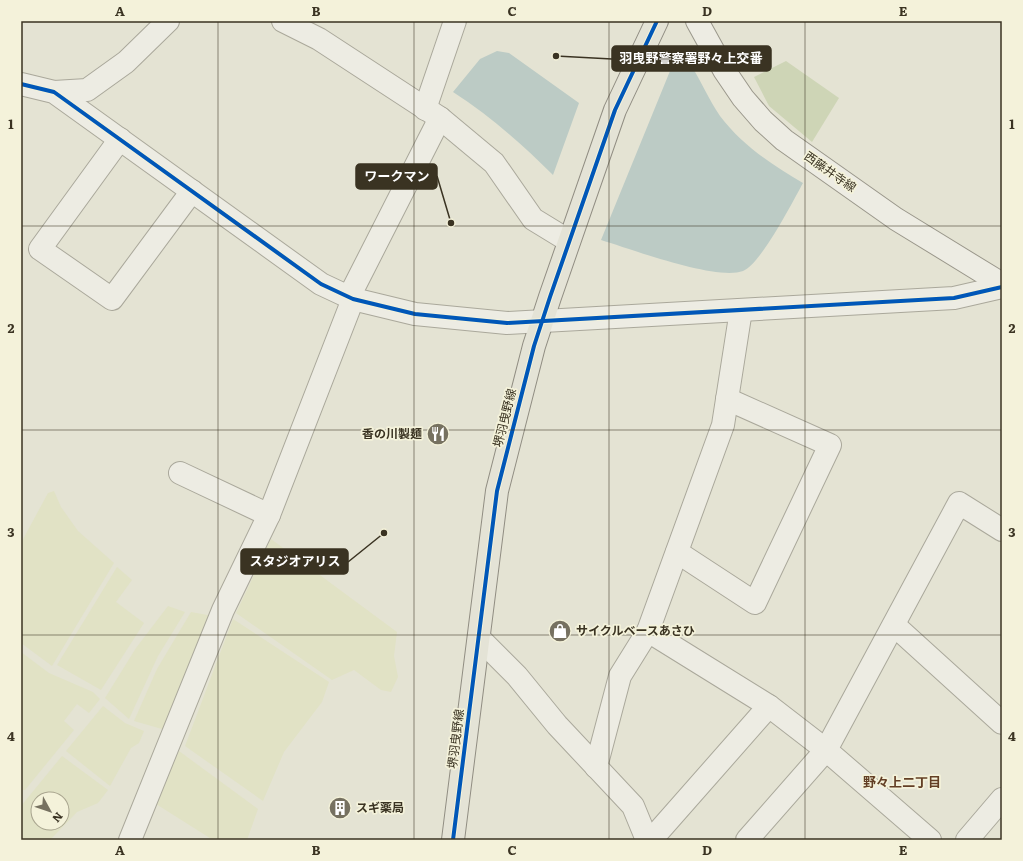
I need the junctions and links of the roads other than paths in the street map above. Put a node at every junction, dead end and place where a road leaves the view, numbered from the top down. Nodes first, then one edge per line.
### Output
1 (168, 21) edge
2 (283, 21) edge
3 (455, 21) edge
4 (656, 21) edge
5 (697, 21) edge
6 (21, 84) edge
7 (54, 92) junction
8 (433, 113) junction
9 (120, 139) junction
10 (192, 191) junction
11 (569, 241) junction
12 (1002, 284) edge
13 (1002, 287) edge
14 (351, 298) junction
15 (741, 310) junction
16 (542, 321) junction
17 (727, 399) junction
18 (180, 473) dead end
19 (269, 515) junction
20 (1002, 530) edge
21 (677, 552) junction
22 (894, 625) junction
23 (648, 631) junction
24 (479, 638) junction
25 (769, 706) junction
26 (1002, 723) edge
27 (826, 750) junction
28 (596, 767) junction
29 (1002, 799) edge
30 (130, 840) edge
31 (453, 840) edge
32 (647, 840) edge
33 (651, 840) edge
34 (748, 840) edge
35 (930, 840) edge
36 (967, 840) edge

1 - 7 street
2 - 8 street
3 - 8 street
4 - 11 main road, 堺羽曳野線
5 - 12 street, 西藤井寺線
6 - 7 street
7 - 9 street
8 - 11 street
8 - 14 street
9 - 10 street
9 - 10 street
10 - 14 street
11 - 16 main road, 堺羽曳野線
13 - 15 street
14 - 16 street
14 - 19 street
15 - 16 street
15 - 17 street
16 - 24 main road, 堺羽曳野線
17 - 21 street
17 - 21 street
18 - 19 street
19 - 30 street
20 - 22 street
21 - 23 street
22 - 26 street
22 - 27 street
23 - 25 street
23 - 28 street
24 - 28 street
24 - 31 main road, 堺羽曳野線
25 - 27 street
25 - 33 street
27 - 34 street
27 - 35 street
28 - 32 street
29 - 36 street

